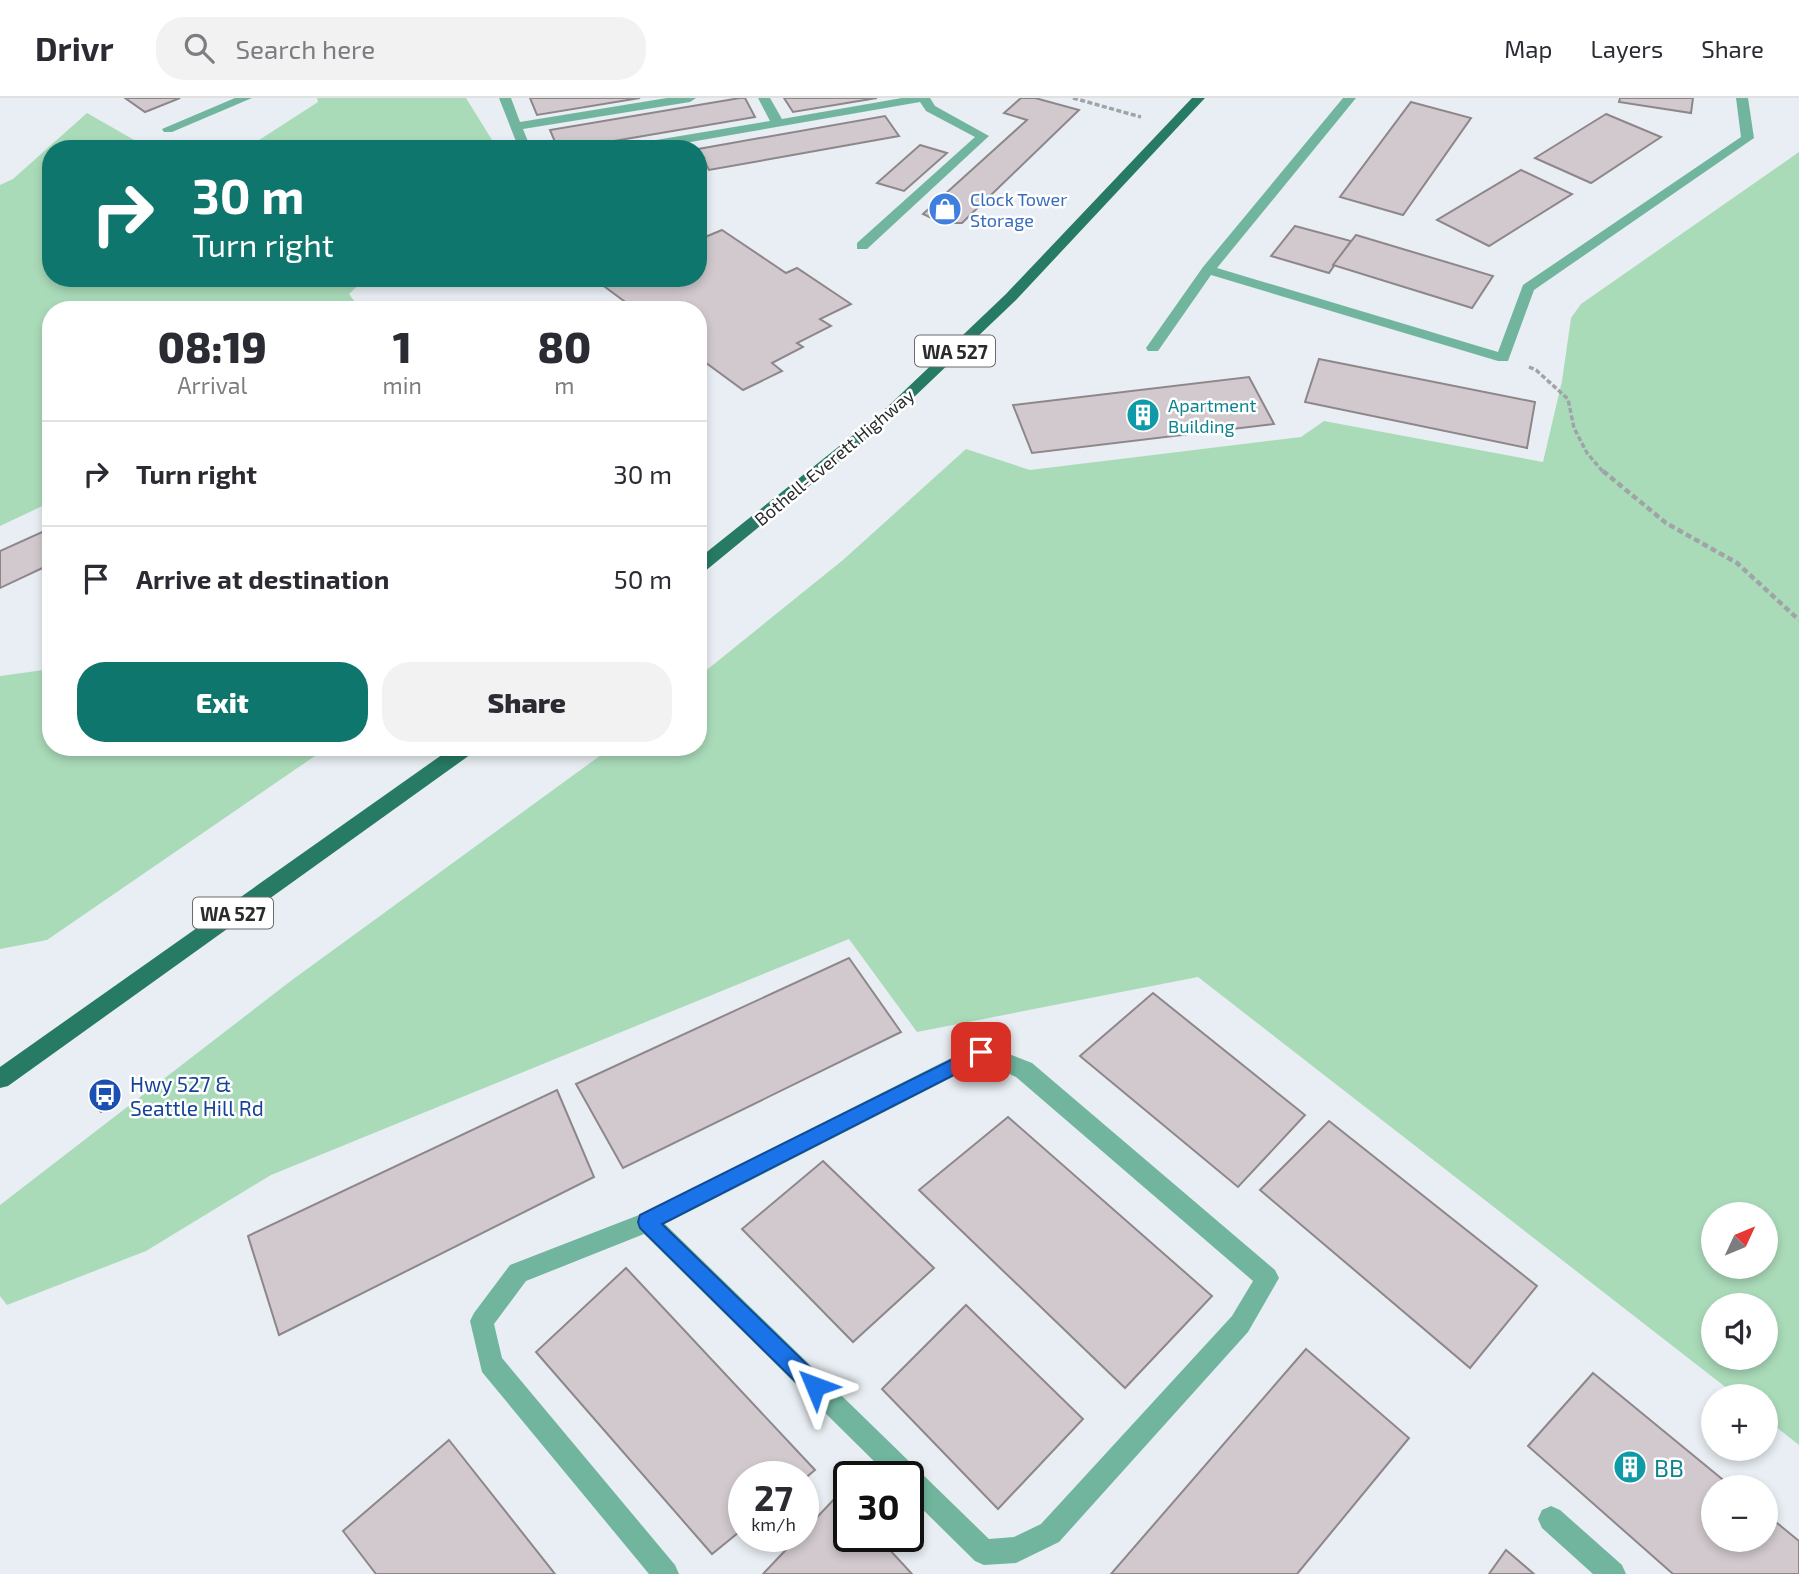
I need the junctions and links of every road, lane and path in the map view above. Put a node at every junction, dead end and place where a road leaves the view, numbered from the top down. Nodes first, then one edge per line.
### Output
1 (246, 98) edge
2 (505, 98) edge
3 (690, 98) edge
4 (764, 98) edge
5 (924, 98) edge
6 (1073, 98) edge
7 (1199, 98) edge
8 (1350, 98) edge
9 (1742, 98) edge
10 (1108, 107) dead end
11 (778, 123) junction
12 (516, 126) junction
13 (168, 129) dead end
14 (521, 140) edge
15 (679, 140) edge
16 (862, 246) dead end
17 (1208, 270) junction
18 (1153, 348) dead end
19 (1503, 358) junction
20 (707, 561) edge
21 (1799, 620) edge
22 (454, 756) edge
23 (0, 1079) edge
24 (647, 1222) junction
25 (892, 1461) edge
26 (924, 1493) edge
27 (1551, 1519) dead end
28 (666, 1574) edge
29 (1613, 1574) edge

1 - 13 street
2 - 12 street
3 - 12 street
4 - 11 street
5 - 11 street
5 - 16 street
6 - 10 path
7 - 20 main road, Bothell-Everett Highway / WA 527
8 - 17 street
9 - 19 street
11 - 15 street
12 - 14 street
17 - 18 street
17 - 19 street
19 - 21 path
22 - 23 main road, WA 527
24 - 25 street
24 - 26 street
24 - 28 street
27 - 29 street

